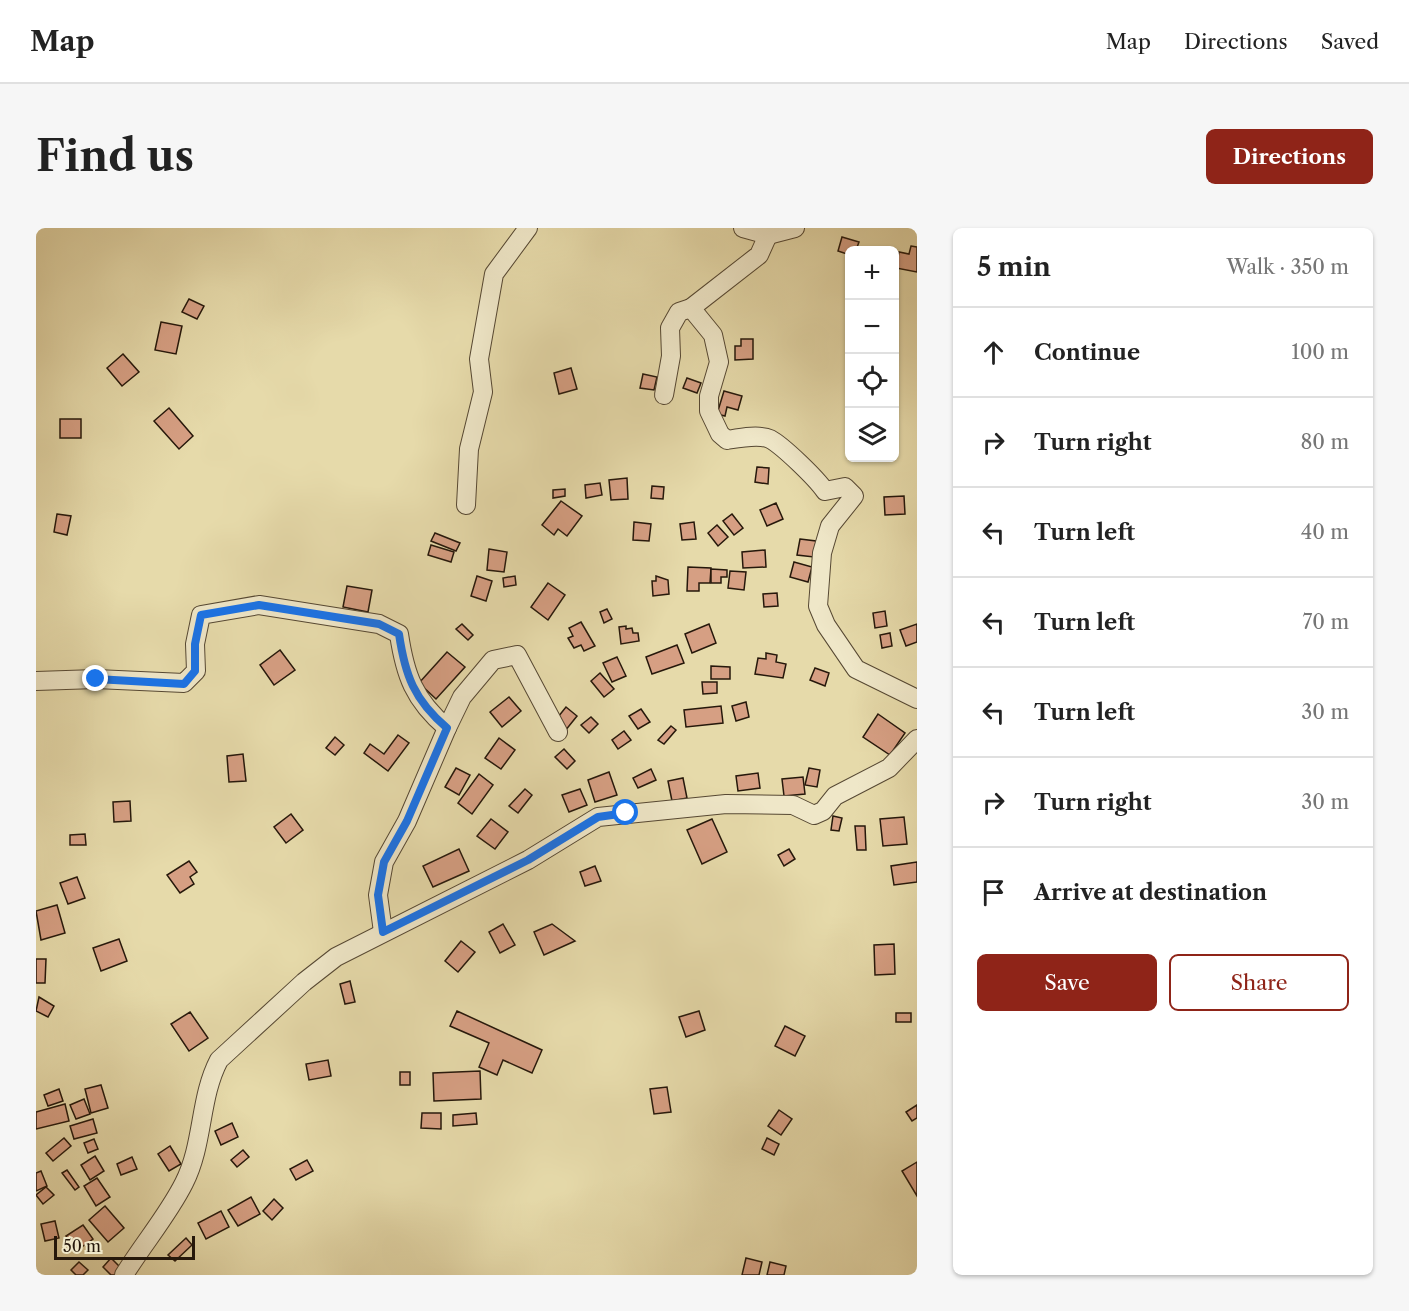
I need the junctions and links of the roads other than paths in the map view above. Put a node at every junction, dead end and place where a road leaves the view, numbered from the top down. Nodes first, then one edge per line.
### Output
1 (528, 228) edge
2 (743, 228) edge
3 (795, 228) edge
4 (768, 235) junction
5 (691, 309) junction
6 (664, 395) dead end
7 (466, 505) dead end
8 (36, 681) edge
9 (917, 699) edge
10 (447, 728) junction
11 (558, 732) dead end
12 (917, 739) edge
13 (383, 932) junction
14 (124, 1275) edge

1 - 7 street
2 - 4 street
3 - 4 street
4 - 5 street
5 - 6 street
5 - 9 street
8 - 10 street
10 - 11 street
10 - 13 street
12 - 13 street
13 - 14 street

